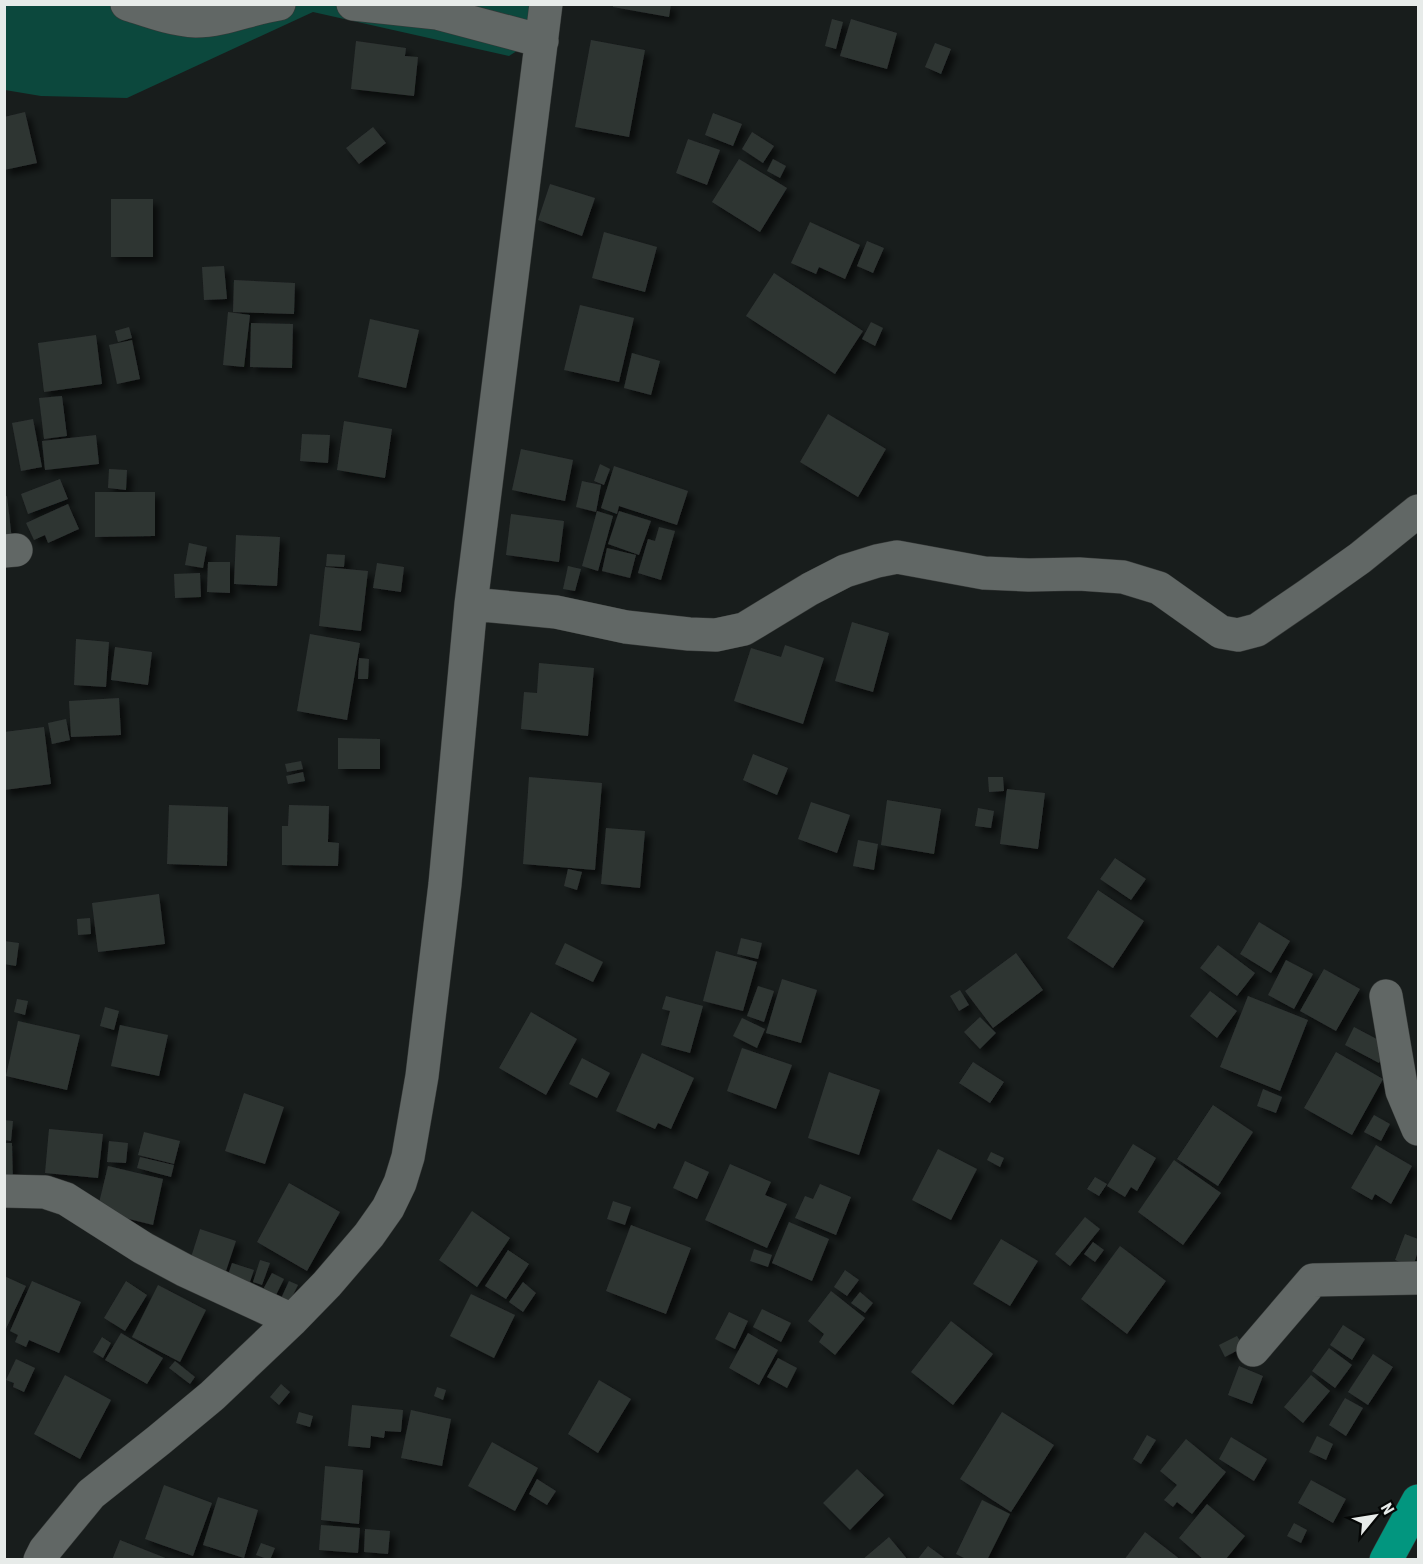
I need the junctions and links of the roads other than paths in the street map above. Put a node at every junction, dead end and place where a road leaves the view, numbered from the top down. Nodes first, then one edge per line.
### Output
1 (127, 4) edge
2 (279, 4) edge
3 (353, 4) edge
4 (546, 4) edge
5 (542, 41) junction
6 (1419, 511) edge
7 (471, 604) junction
8 (1386, 996) dead end
9 (1419, 1129) edge
10 (4, 1191) edge
11 (1419, 1278) edge
12 (292, 1320) junction
13 (1253, 1350) dead end
14 (1419, 1501) edge
15 (40, 1560) edge
16 (1386, 1560) edge

1 - 2 street
3 - 5 street
4 - 5 street
5 - 7 street
6 - 7 street
7 - 12 street
8 - 9 street
10 - 12 street
11 - 13 street
12 - 15 street
14 - 16 highway

